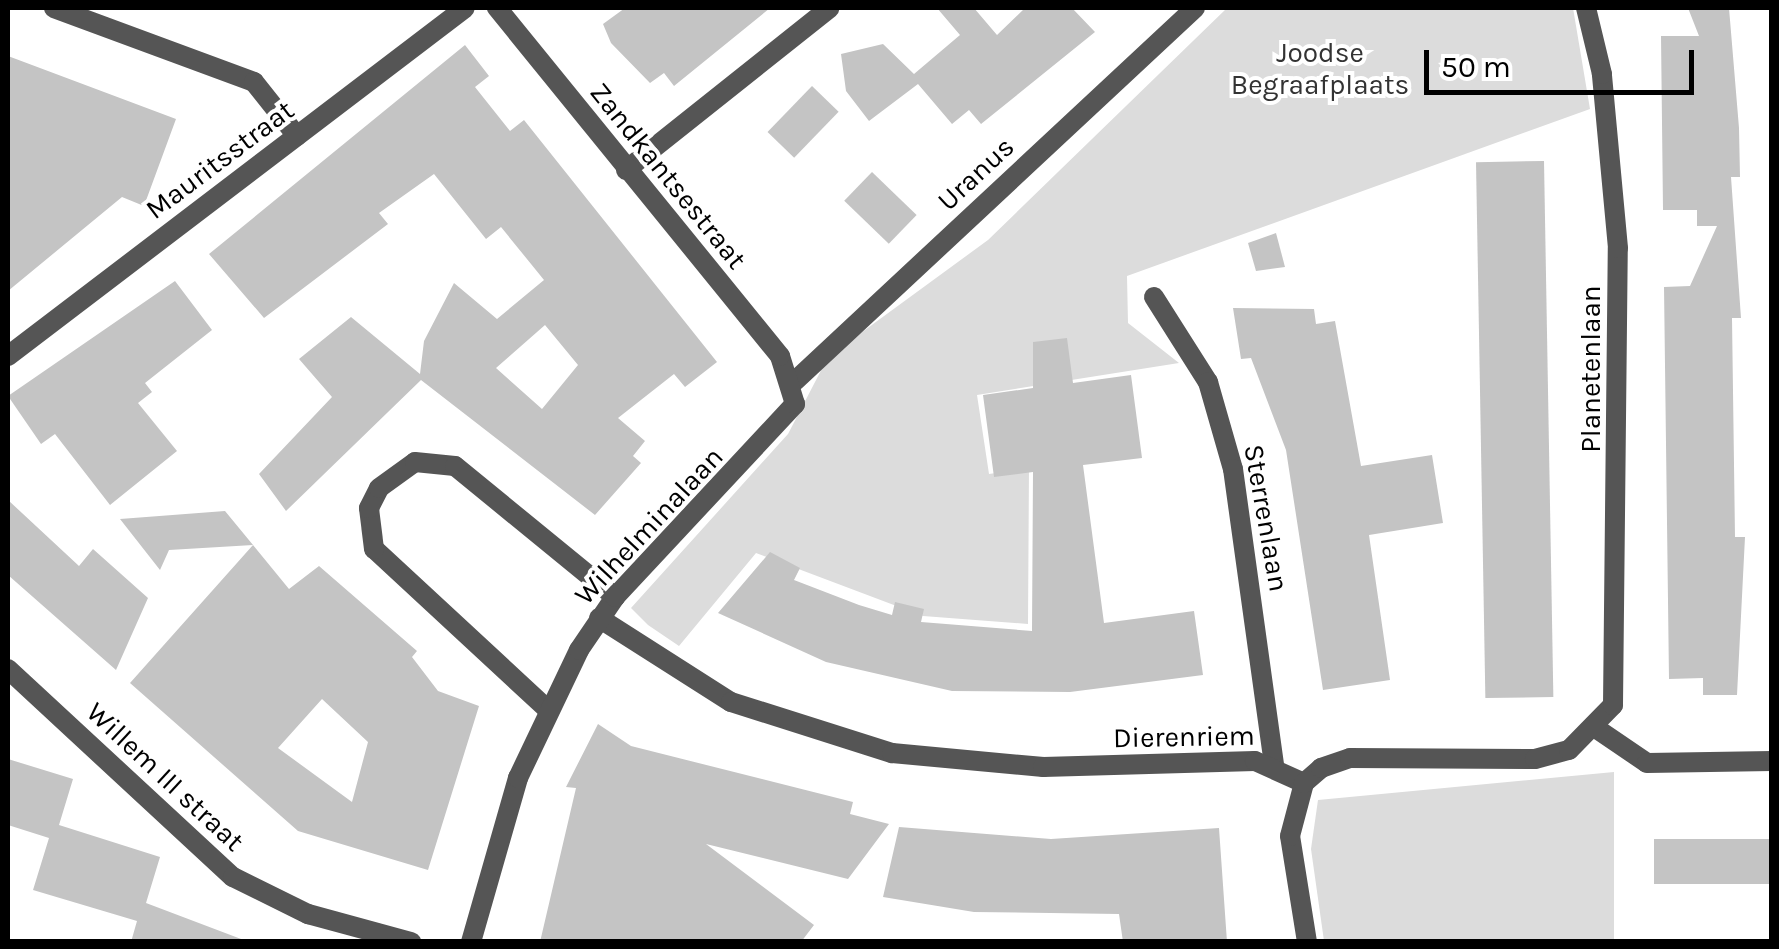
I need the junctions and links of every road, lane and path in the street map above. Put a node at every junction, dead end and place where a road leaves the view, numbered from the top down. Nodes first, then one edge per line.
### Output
1 (54, 8) edge
2 (465, 8) edge
3 (498, 8) edge
4 (830, 8) edge
5 (1195, 8) edge
6 (1586, 8) edge
7 (297, 136) junction
8 (626, 170) junction
9 (1154, 297) dead end
10 (8, 356) edge
11 (794, 381) junction
12 (616, 597) junction
13 (599, 618) junction
14 (8, 669) edge
15 (546, 708) junction
16 (1597, 729) junction
17 (1772, 761) edge
18 (1274, 765) junction
19 (1304, 783) junction
20 (412, 942) edge
21 (471, 942) edge
22 (1307, 942) edge

1 - 7 street
2 - 7 street, Mauritsstraat
3 - 8 street, Zandkantsestraat
4 - 8 street
5 - 11 street, Uranus
6 - 16 street, Planetenlaan
7 - 10 street, Mauritsstraat
8 - 11 street, Zandkantsestraat
9 - 18 street, Sterrenlaan
11 - 12 street, Wilhelminalaan
12 - 13 street, Wilhelminalaan
12 - 15 street
13 - 15 street, Wilhelminalaan
13 - 18 street, Dierenriem
14 - 20 street, Willem III straat
15 - 21 street, Wilhelminalaan
16 - 17 street
16 - 19 street
18 - 19 street, Dierenriem
19 - 22 street

